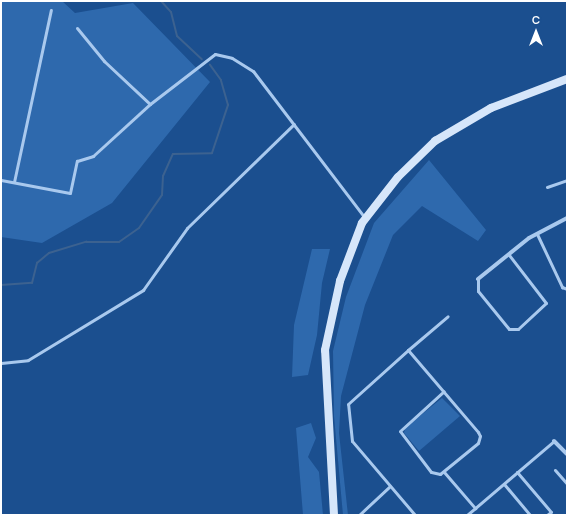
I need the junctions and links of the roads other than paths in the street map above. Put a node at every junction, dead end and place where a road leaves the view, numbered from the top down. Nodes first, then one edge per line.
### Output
1 (52, 10) dead end
2 (77, 28) dead end
3 (567, 79) edge
4 (150, 104) junction
5 (294, 124) junction
6 (1, 180) edge
7 (567, 180) edge
8 (14, 182) junction
9 (547, 187) dead end
10 (567, 218) edge
11 (366, 219) junction
12 (537, 234) junction
13 (509, 254) junction
14 (478, 279) joint
15 (567, 289) edge
16 (448, 316) dead end
17 (408, 350) junction
18 (1, 363) edge
19 (444, 391) junction
20 (554, 441) joint
21 (567, 454) edge
22 (555, 470) dead end
23 (444, 472) junction
24 (517, 472) junction
25 (504, 484) junction
26 (567, 484) edge
27 (390, 486) junction
28 (475, 508) junction
29 (551, 512) junction
30 (334, 515) edge
31 (359, 515) edge
32 (415, 515) edge
33 (467, 515) edge
34 (530, 515) edge
35 (547, 515) edge
36 (554, 515) edge

1 - 8 lane
2 - 4 lane
3 - 11 main road
4 - 5 lane
4 - 8 lane
5 - 11 lane
5 - 18 lane
6 - 8 lane
7 - 9 lane
10 - 12 street
11 - 30 main road
12 - 13 street
12 - 15 lane
13 - 14 street
13 - 14 lane
16 - 17 lane
17 - 19 lane
17 - 27 lane
19 - 23 lane
19 - 23 lane
20 - 21 street
20 - 24 lane
22 - 26 lane
23 - 28 lane
24 - 25 lane
24 - 29 lane
25 - 28 lane
25 - 34 lane
27 - 31 lane
27 - 32 lane
28 - 33 lane
29 - 35 lane
29 - 36 lane

